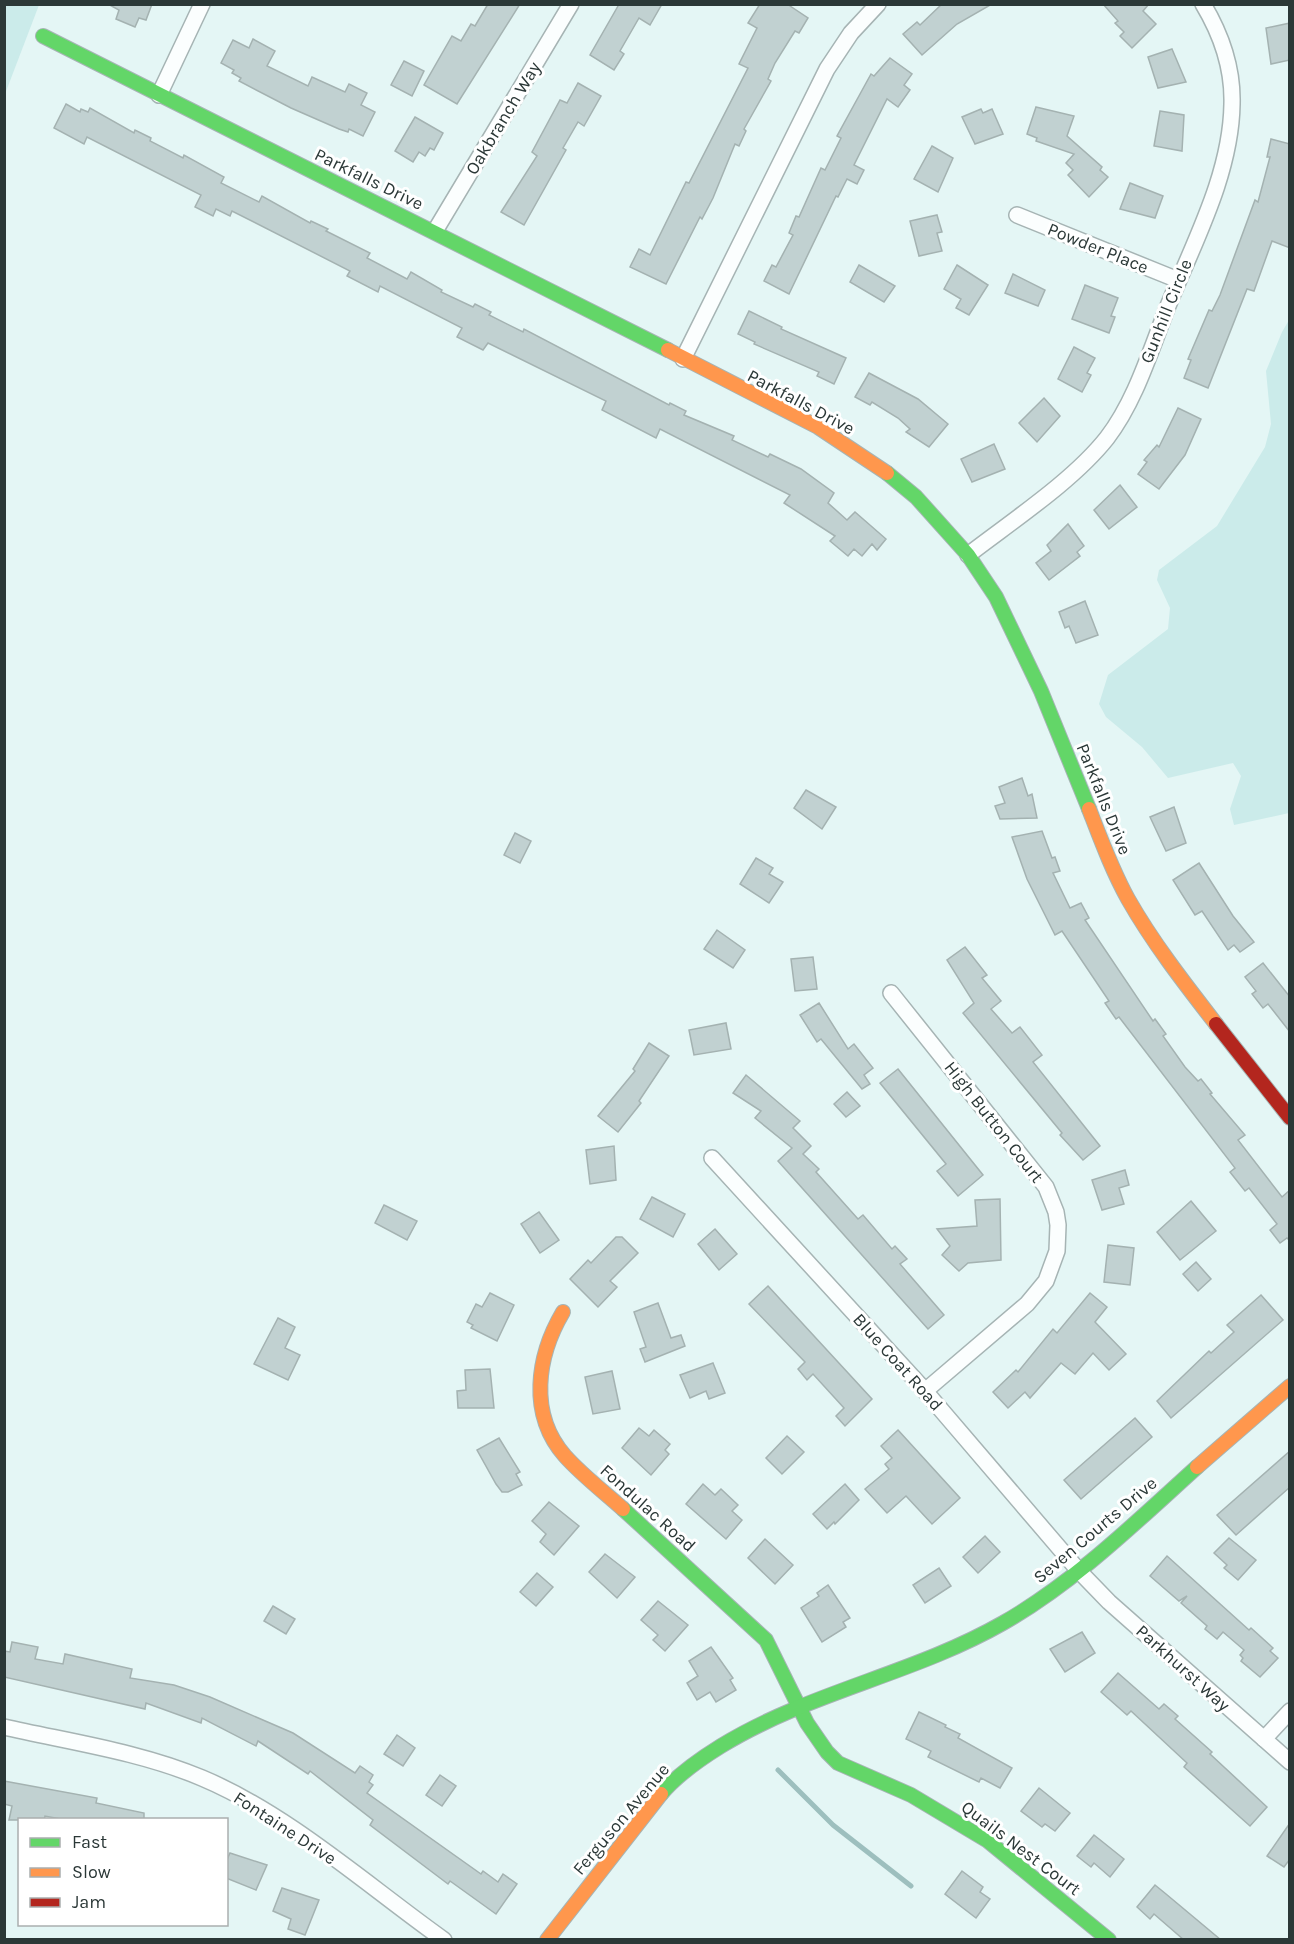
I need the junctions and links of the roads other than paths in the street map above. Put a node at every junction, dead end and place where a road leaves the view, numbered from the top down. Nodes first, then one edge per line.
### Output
1 (202, 4) edge
2 (571, 4) edge
3 (878, 4) edge
4 (1203, 4) edge
5 (43, 36) dead end
6 (159, 95) junction
7 (1017, 215) dead end
8 (435, 231) junction
9 (1178, 280) junction
10 (683, 359) junction
11 (968, 555) junction
12 (891, 993) dead end
13 (1290, 1118) edge
14 (712, 1158) dead end
15 (563, 1312) dead end
16 (1290, 1386) edge
17 (925, 1391) junction
18 (1079, 1571) junction
19 (801, 1706) junction
20 (1290, 1711) edge
21 (4, 1727) edge
22 (1264, 1739) junction
23 (1290, 1762) edge
24 (444, 1940) edge
25 (547, 1940) edge
26 (1109, 1940) edge

1 - 6 street
2 - 8 street, Oakbranch Way
3 - 10 street
4 - 9 street, Gunhill Circle
5 - 6 street, Parkfalls Drive
6 - 8 street, Parkfalls Drive
7 - 9 street, Powder Place
8 - 10 street, Parkfalls Drive
9 - 11 street, Gunhill Circle
10 - 11 street, Parkfalls Drive
11 - 13 street, Parkfalls Drive
12 - 17 street, High Button Court
14 - 17 street, Blue Coat Road
15 - 19 street, Fondulac Road
16 - 18 street, Seven Courts Drive
17 - 18 street, Blue Coat Road
18 - 19 street, Seven Courts Drive
18 - 22 street, Parkhurst Way
19 - 25 street, Ferguson Avenue
19 - 26 street, Quails Nest Court
20 - 22 street
21 - 24 street, Fontaine Drive
22 - 23 street, Parkhurst Way

